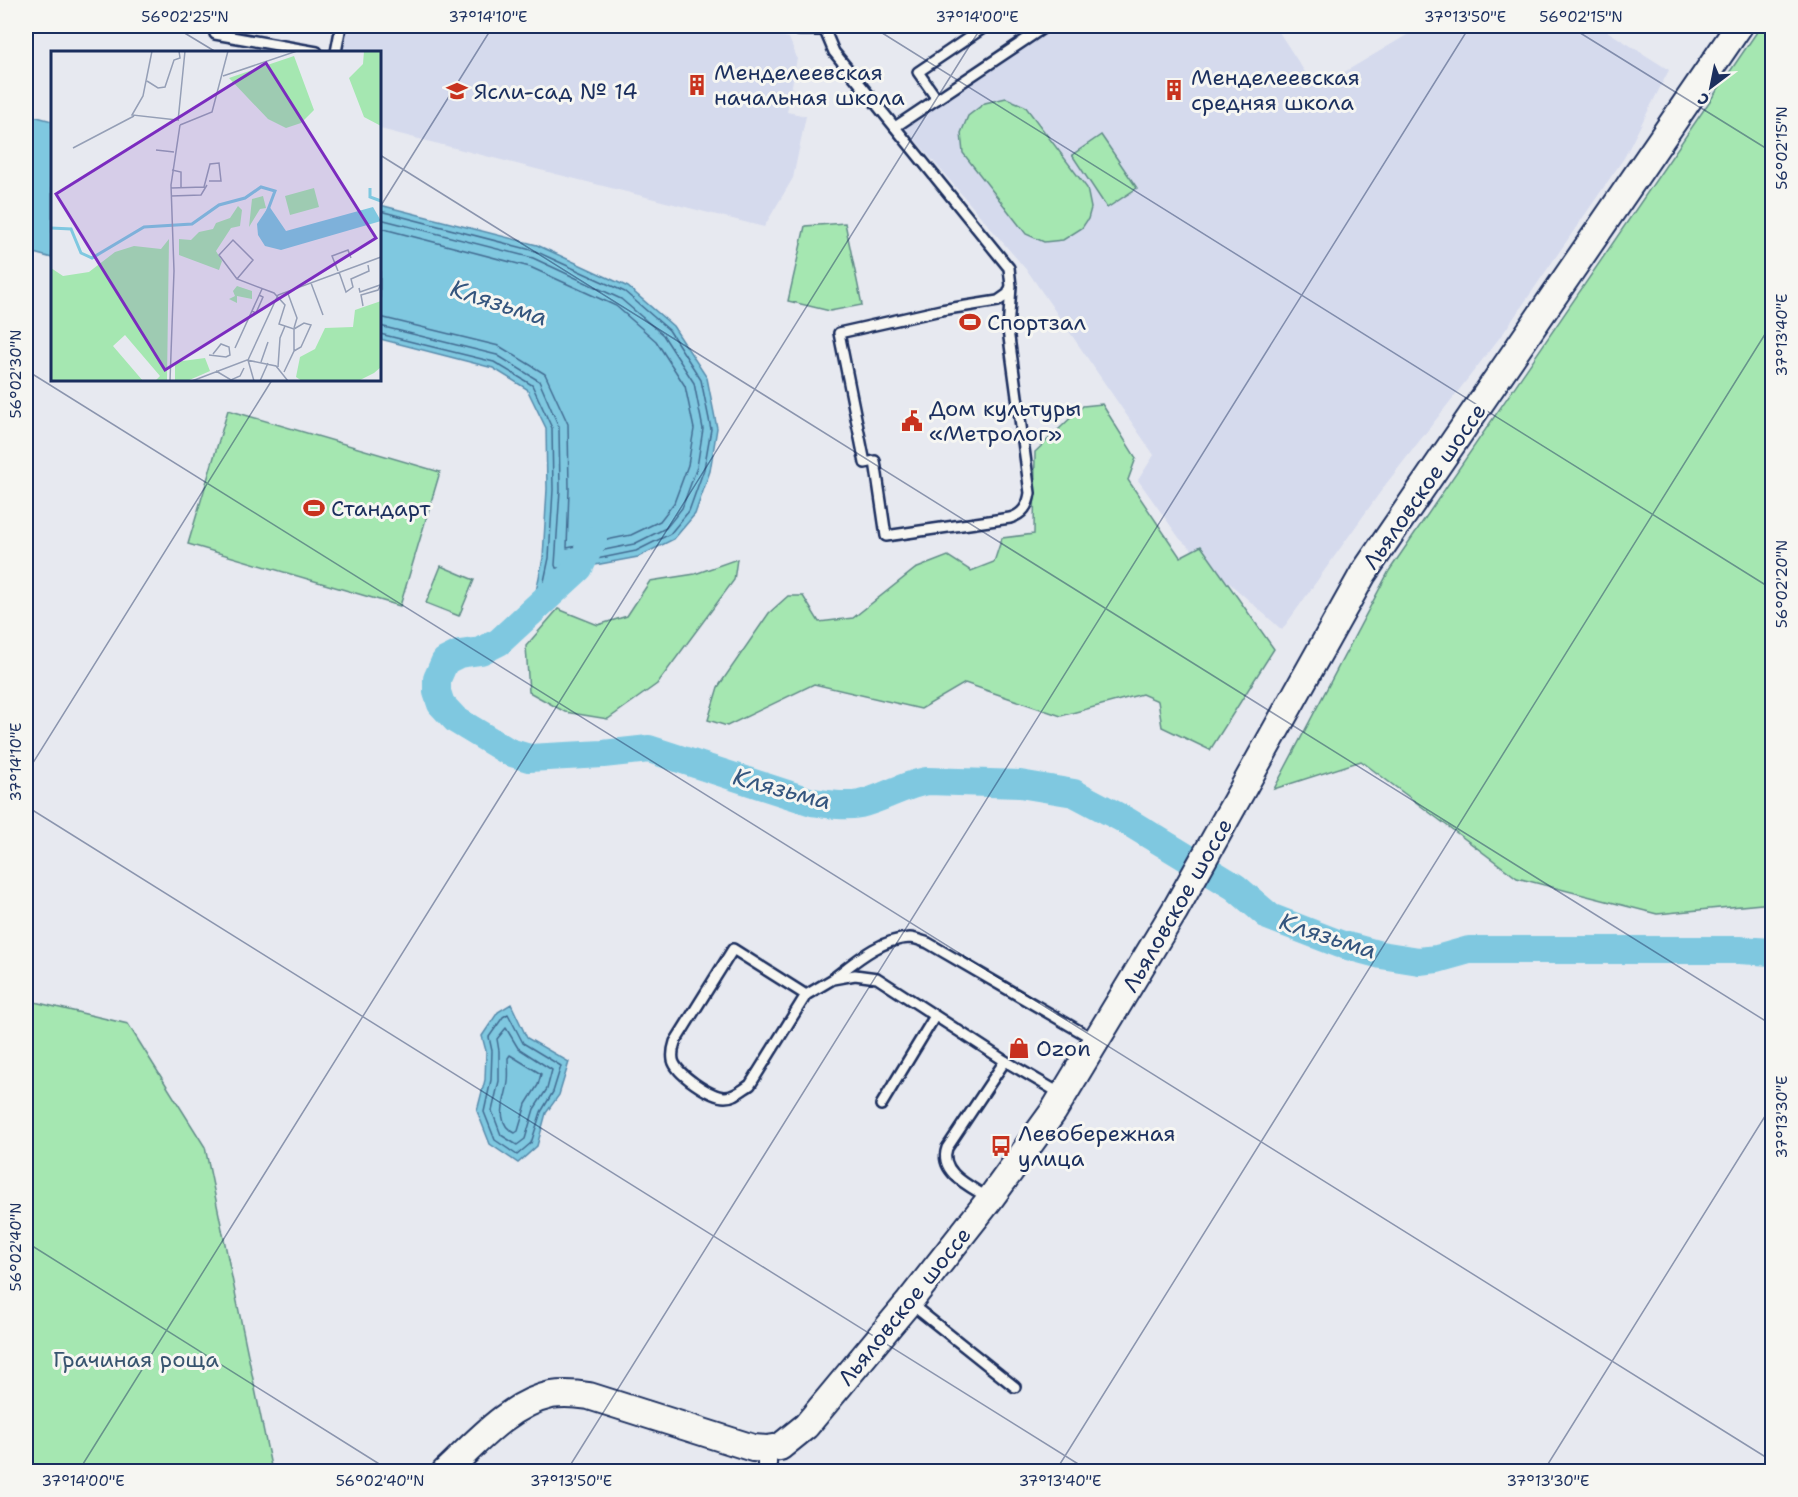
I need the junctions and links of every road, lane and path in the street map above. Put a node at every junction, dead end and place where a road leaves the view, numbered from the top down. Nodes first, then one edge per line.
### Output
1 (217, 26) edge
2 (341, 26) edge
3 (800, 26) edge
4 (824, 26) edge
5 (986, 26) edge
6 (1739, 26) edge
7 (1041, 27) edge
8 (312, 51) edge
9 (336, 51) edge
10 (937, 99) junction
11 (895, 127) junction
12 (1011, 286) junction
13 (833, 979) junction
14 (806, 995) junction
15 (935, 1016) junction
16 (1097, 1042) junction
17 (1005, 1061) junction
18 (1063, 1096) junction
19 (881, 1105) dead end
20 (990, 1199) junction
21 (909, 1302) junction
22 (1015, 1387) dead end
23 (767, 1460) edge
24 (445, 1472) edge

1 - 8 lane
2 - 9 lane
3 - 4 street
4 - 11 lane
5 - 10 lane
6 - 16 street, Льяловское шоссе
7 - 10 lane
10 - 11 lane
11 - 12 lane
12 - 12 lane
13 - 14 lane
13 - 15 lane
13 - 16 lane
14 - 14 lane
15 - 17 lane
15 - 19 lane
16 - 18 street, Льяловское шоссе
17 - 18 lane
17 - 20 lane
18 - 20 street, Льяловское шоссе
20 - 21 street, Льяловское шоссе
21 - 22 lane
21 - 23 street, Льяловское шоссе
23 - 24 street, Льяловское шоссе

